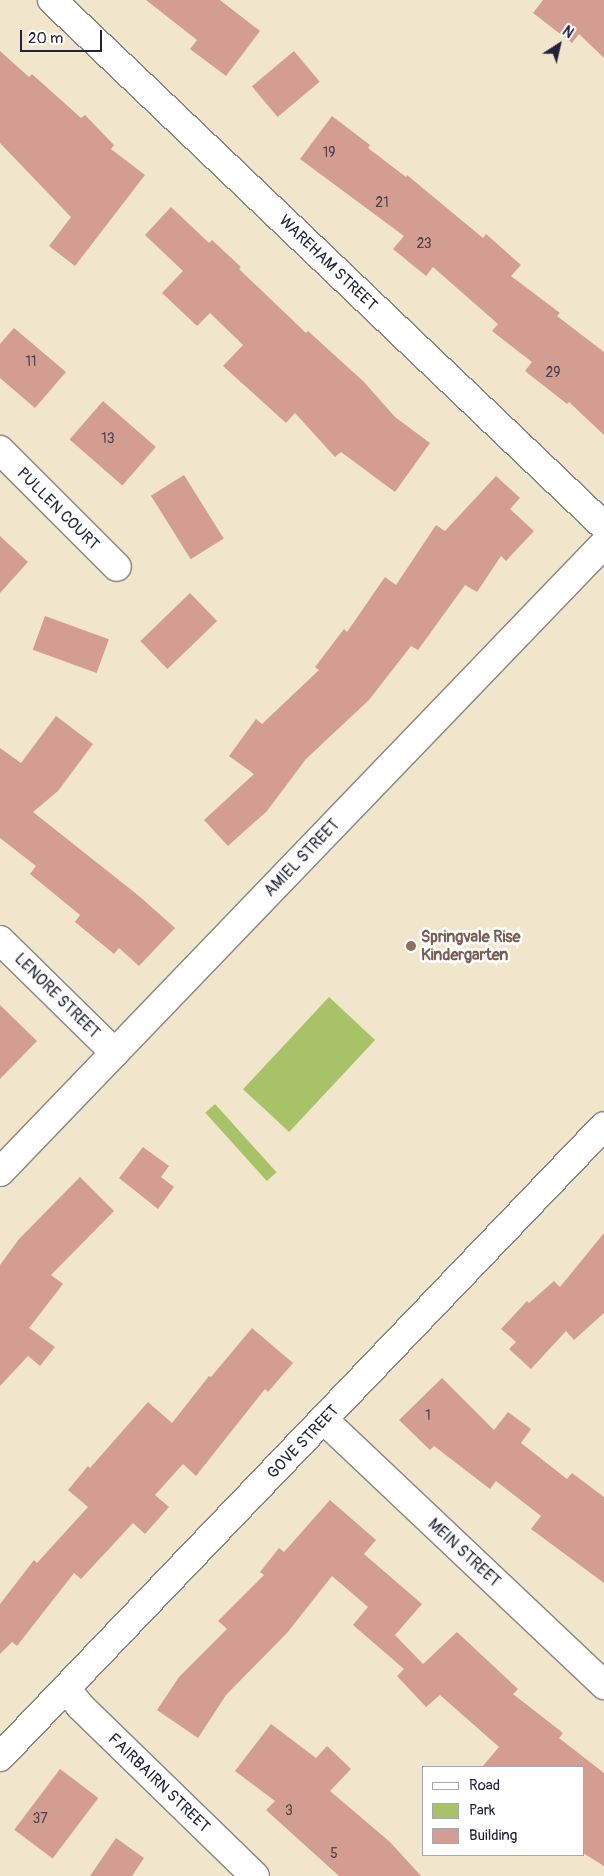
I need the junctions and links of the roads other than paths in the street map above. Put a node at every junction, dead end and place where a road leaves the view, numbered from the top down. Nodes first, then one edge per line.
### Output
1 (52, 0) edge
2 (0, 450) edge
3 (604, 526) edge
4 (604, 544) edge
5 (117, 567) dead end
6 (0, 940) edge
7 (115, 1053) junction
8 (604, 1126) edge
9 (0, 1172) edge
10 (324, 1420) junction
11 (603, 1683) edge
12 (66, 1688) junction
13 (0, 1757) edge
14 (256, 1876) edge

1 - 3 street, WAREHAM STREET
2 - 5 street, PULLEN COURT
4 - 7 street, AMIEL STREET
6 - 7 street, LENORE STREET
7 - 9 street, AMIEL STREET
8 - 10 street, GOVE STREET
10 - 11 street, MEIN STREET
10 - 12 street, GOVE STREET
12 - 13 street, GOVE STREET
12 - 14 street, FAIRBAIRN STREET

